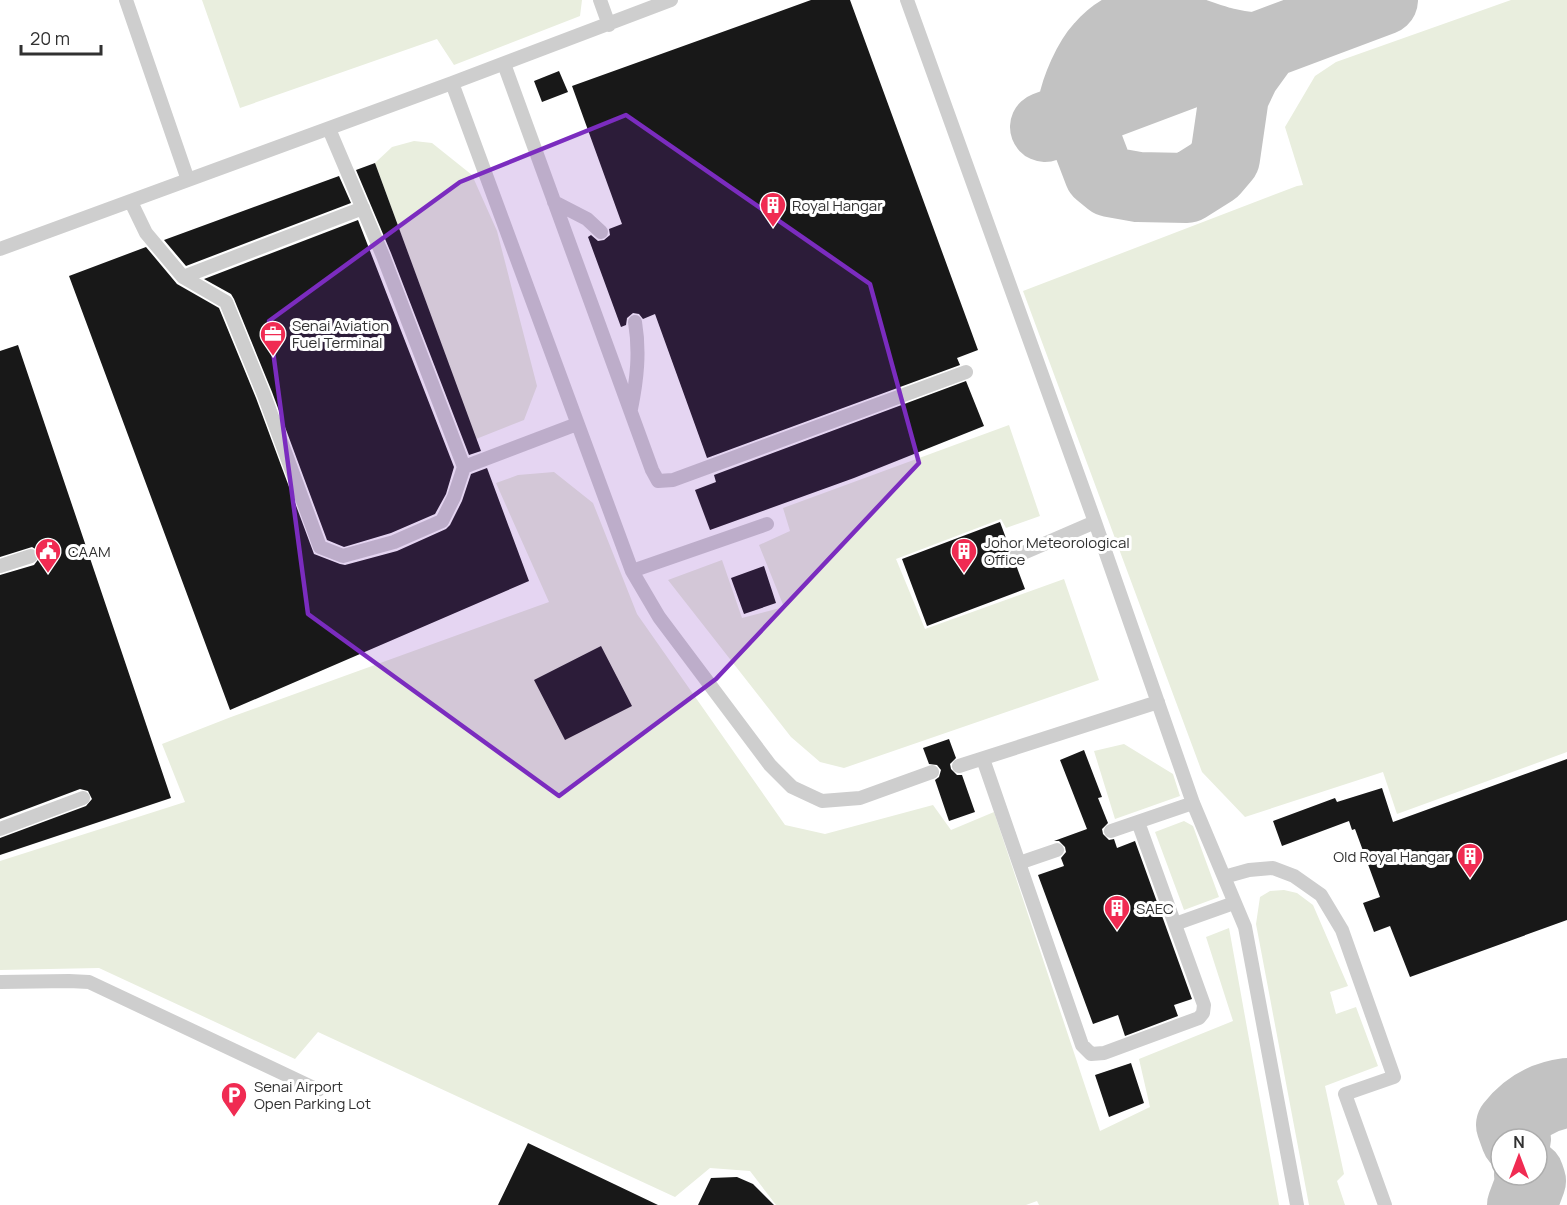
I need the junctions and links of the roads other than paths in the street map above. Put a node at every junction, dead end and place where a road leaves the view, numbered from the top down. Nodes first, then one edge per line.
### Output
1 (126, 0) edge
2 (600, 0) edge
3 (671, 0) edge
4 (907, 0) edge
5 (609, 25) junction
6 (504, 64) junction
7 (452, 83) junction
8 (328, 129) junction
9 (188, 180) junction
10 (131, 202) junction
11 (554, 202) junction
12 (363, 208) junction
13 (601, 232) dead end
14 (0, 249) edge
15 (183, 277) junction
16 (634, 322) dead end
17 (966, 372) dead end
18 (631, 411) junction
19 (577, 424) junction
20 (464, 467) junction
21 (1095, 522) junction
22 (767, 524) dead end
23 (1016, 555) dead end
24 (31, 556) dead end
25 (0, 566) edge
26 (632, 571) junction
27 (1158, 702) junction
28 (983, 759) junction
29 (959, 766) dead end
30 (932, 772) dead end
31 (83, 798) dead end
32 (1193, 803) junction
33 (1138, 822) junction
34 (0, 829) edge
35 (1111, 831) dead end
36 (1057, 850) dead end
37 (1019, 863) junction
38 (1224, 878) junction
39 (1234, 903) junction
40 (1175, 924) junction
41 (0, 982) edge
42 (318, 1090) dead end
43 (1297, 1205) edge
44 (1385, 1205) edge

1 - 9 lane
2 - 5 lane
3 - 5 lane
4 - 21 lane
5 - 6 lane
6 - 7 lane
6 - 11 lane
7 - 8 lane
7 - 19 lane
8 - 9 lane
8 - 12 lane
9 - 10 lane
10 - 14 lane
10 - 15 lane
11 - 13 lane
11 - 18 lane
12 - 15 lane
12 - 20 lane
15 - 20 lane
16 - 18 lane
17 - 18 lane
19 - 20 lane
19 - 26 lane
21 - 23 lane
21 - 27 lane
22 - 26 lane
24 - 25 lane
26 - 30 lane
27 - 28 lane
27 - 32 lane
28 - 29 lane
28 - 37 lane
31 - 34 lane
32 - 33 lane
32 - 38 lane
33 - 35 lane
33 - 40 lane
36 - 37 lane
37 - 40 lane
38 - 39 lane
38 - 44 lane
39 - 40 lane
39 - 43 lane
41 - 42 lane

